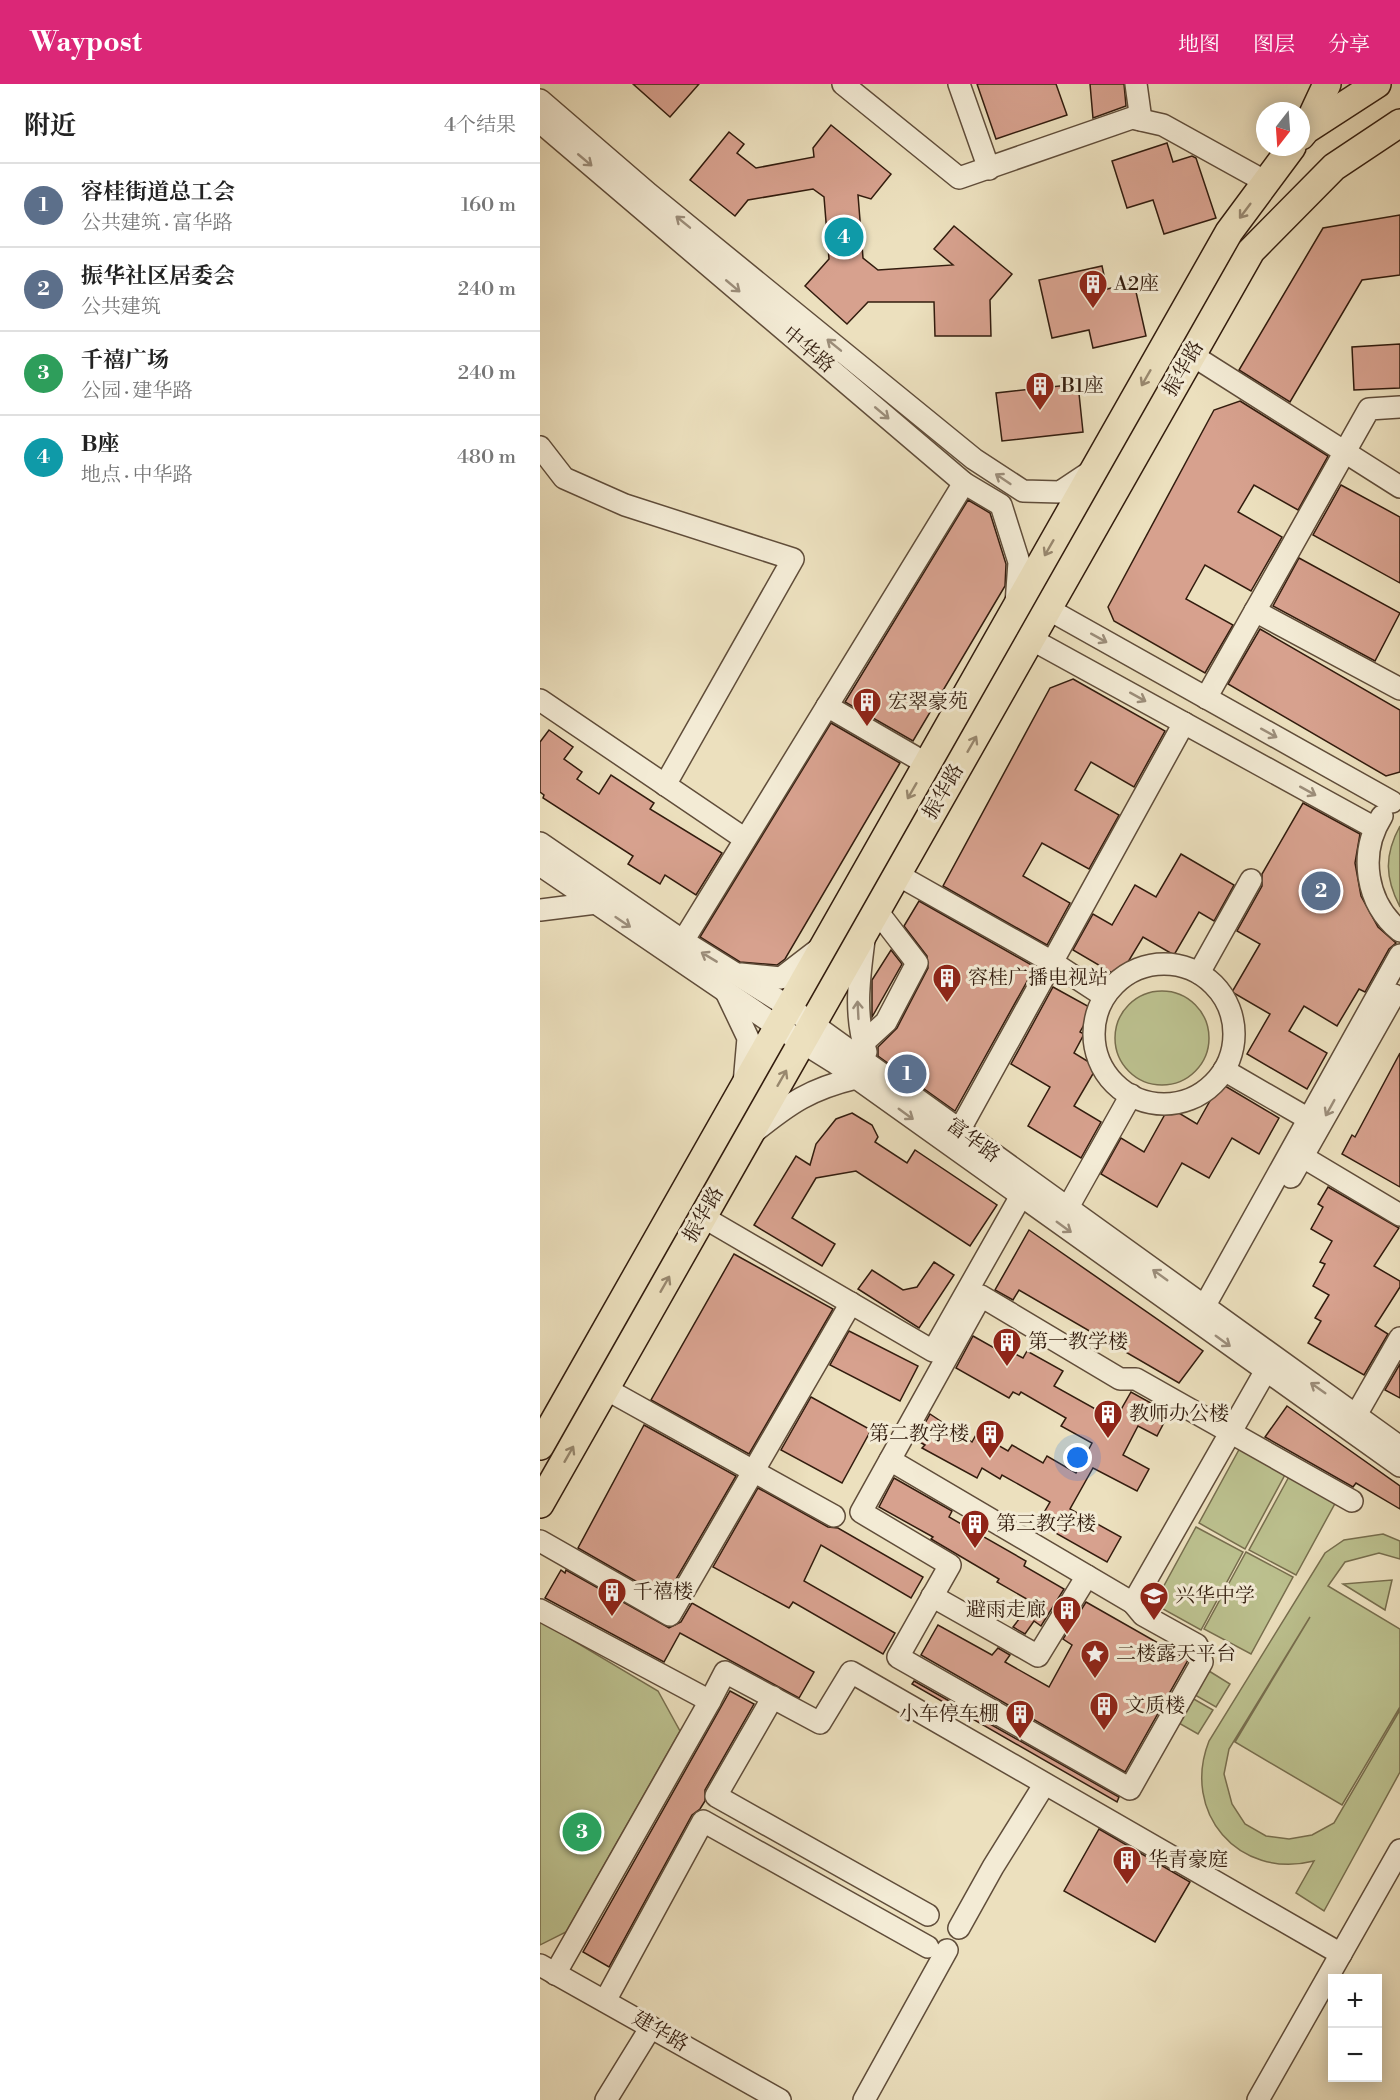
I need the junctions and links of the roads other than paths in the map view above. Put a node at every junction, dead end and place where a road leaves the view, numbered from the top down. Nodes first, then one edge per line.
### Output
1 (843, 84) edge
2 (959, 84) edge
3 (1136, 84) edge
4 (1328, 84) edge
5 (1377, 84) edge
6 (540, 100) edge
7 (1310, 118) edge
8 (1141, 120) junction
9 (540, 122) edge
10 (1400, 123) edge
11 (1310, 130) edge
12 (1400, 140) edge
13 (1368, 144) junction
14 (1286, 156) edge
15 (988, 169) junction
16 (1266, 182) junction
17 (1192, 355) junction
18 (1400, 407) edge
19 (540, 447) edge
20 (1345, 453) junction
21 (1094, 470) junction
22 (964, 483) junction
23 (1400, 487) edge
24 (1016, 605) junction
25 (1048, 609) junction
26 (1255, 611) junction
27 (1031, 639) junction
28 (1400, 689) edge
29 (1206, 698) junction
30 (540, 700) edge
31 (827, 705) junction
32 (1184, 723) junction
33 (927, 764) junction
34 (665, 785) junction
35 (1396, 799) edge
36 (1375, 828) junction
37 (746, 839) junction
38 (540, 843) edge
39 (540, 865) edge
40 (898, 875) junction
41 (1251, 880) dead end
42 (596, 903) junction
43 (540, 910) edge
44 (871, 922) junction
45 (1400, 931) edge
46 (683, 941) junction
47 (825, 944) junction
48 (1400, 955) edge
49 (1052, 962) junction
50 (1199, 973) junction
51 (730, 982) junction
52 (1400, 984) edge
53 (1104, 996) junction
54 (783, 1017) junction
55 (808, 1033) junction
56 (863, 1043) junction
57 (1224, 1070) junction
58 (863, 1072) junction
59 (743, 1088) junction
60 (1131, 1095) junction
61 (1307, 1118) junction
62 (959, 1131) junction
63 (749, 1136) junction
64 (1303, 1157) junction
65 (1021, 1196) junction
66 (1067, 1209) junction
67 (1400, 1215) edge
68 (703, 1217) junction
69 (851, 1303) junction
70 (1209, 1311) junction
71 (1400, 1338) edge
72 (1265, 1372) junction
73 (606, 1389) junction
74 (1356, 1415) junction
75 (1232, 1431) junction
76 (540, 1446) edge
77 (1400, 1447) edge
78 (890, 1460) junction
79 (1400, 1466) edge
80 (754, 1472) junction
81 (1352, 1501) dead end
82 (540, 1504) edge
83 (834, 1516) dead end
84 (540, 1541) edge
85 (1087, 1576) junction
86 (932, 1596) junction
87 (1133, 1603) junction
88 (540, 1610) edge
89 (772, 1697) junction
90 (710, 1701) junction
91 (1044, 1785) junction
92 (716, 1796) junction
93 (703, 1821) junction
94 (1400, 1850) edge
95 (928, 1915) junction
96 (960, 1928) junction
97 (938, 1948) junction
98 (1341, 1954) junction
99 (547, 1970) edge
100 (605, 2001) junction
101 (651, 2027) junction
102 (606, 2100) edge
103 (780, 2100) edge
104 (864, 2100) edge
105 (1258, 2100) edge

1 - 15 street
2 - 15 street
3 - 8 street
4 - 7 main road
5 - 11 main road, 振华路
21 -> 6 street, 中华路
8 - 15 street
8 - 16 street
9 -> 22 street, 中华路
10 - 13 main road, 振华路
12 - 13 main road
13 - 17 main road, 振华路
14 - 16 main road, 振华路
16 -> 21 main road, 振华路
17 - 20 street
17 - 25 main road, 振华路
18 - 20 street
19 - 34 street
20 - 23 street
20 - 26 street
21 -> 24 main road, 振华路
22 - 24 street, 中华路
22 - 31 street
24 - 33 main road, 振华路
25 - 27 main road, 振华路
25 -> 29 street
26 - 28 street
26 - 29 street
27 -> 32 street
40 -> 27 main road, 振华路
29 -> 35 street
30 - 34 street
31 - 33 street
31 - 37 street
32 -> 36 street
32 - 49 street
33 -> 47 main road, 振华路
34 - 37 street
35 - 36 street
36 - 45 street
37 - 46 street
38 - 46 street, 富华路
39 - 42 street, 富华路
40 - 44 main road, 振华路
40 - 49 street
41 - 50 street
42 - 43 street
42 -> 51 street, 富华路
44 - 55 main road, 振华路
56 -> 44 street
44 - 56 street
51 -> 46 street, 富华路
47 - 51 street
47 - 54 main road, 振华路
48 - 61 street
49 - 53 street
49 - 62 street
50 - 53 street
50 - 57 street
51 - 54 street, 富华路
51 - 59 street
52 -> 64 street
53 - 60 street
54 - 55 street, 富华路
54 - 59 main road, 振华路
55 - 58 street, 富华路
63 -> 55 main road, 振华路
56 - 58 street
57 - 60 street
57 - 61 street
58 - 62 street, 富华路
58 - 63 street
58 -> 65 street, 富华路
59 - 76 main road, 振华路
60 - 66 street
61 - 70 street
62 - 66 street, 富华路
63 - 68 main road, 振华路
64 - 67 street
64 - 70 street
65 - 69 street
65 -> 72 street, 富华路
70 -> 66 street, 富华路
68 - 69 street
73 -> 68 main road, 振华路
69 - 80 street
74 -> 70 street, 富华路
71 - 74 street
72 - 75 street
72 - 79 street, 富华路
73 - 80 street
82 -> 73 main road, 振华路
74 - 77 street, 富华路
75 - 78 street
75 - 81 street
75 - 87 street
78 - 85 street
78 - 86 street
80 - 83 street
80 - 84 street
85 - 86 street
85 - 87 street
86 - 87 street
88 - 90 street
89 - 90 street
89 - 91 street
89 - 92 street
90 - 99 street
91 - 96 street
91 - 98 street
92 - 93 street
92 - 95 street
93 - 97 street
93 - 100 street
94 - 98 street
95 - 96 street
95 - 97 street
96 - 97 street
97 - 104 street
98 - 105 street
99 - 100 street, 建华路
100 - 101 street, 建华路
101 - 102 street
101 - 103 street, 建华路

